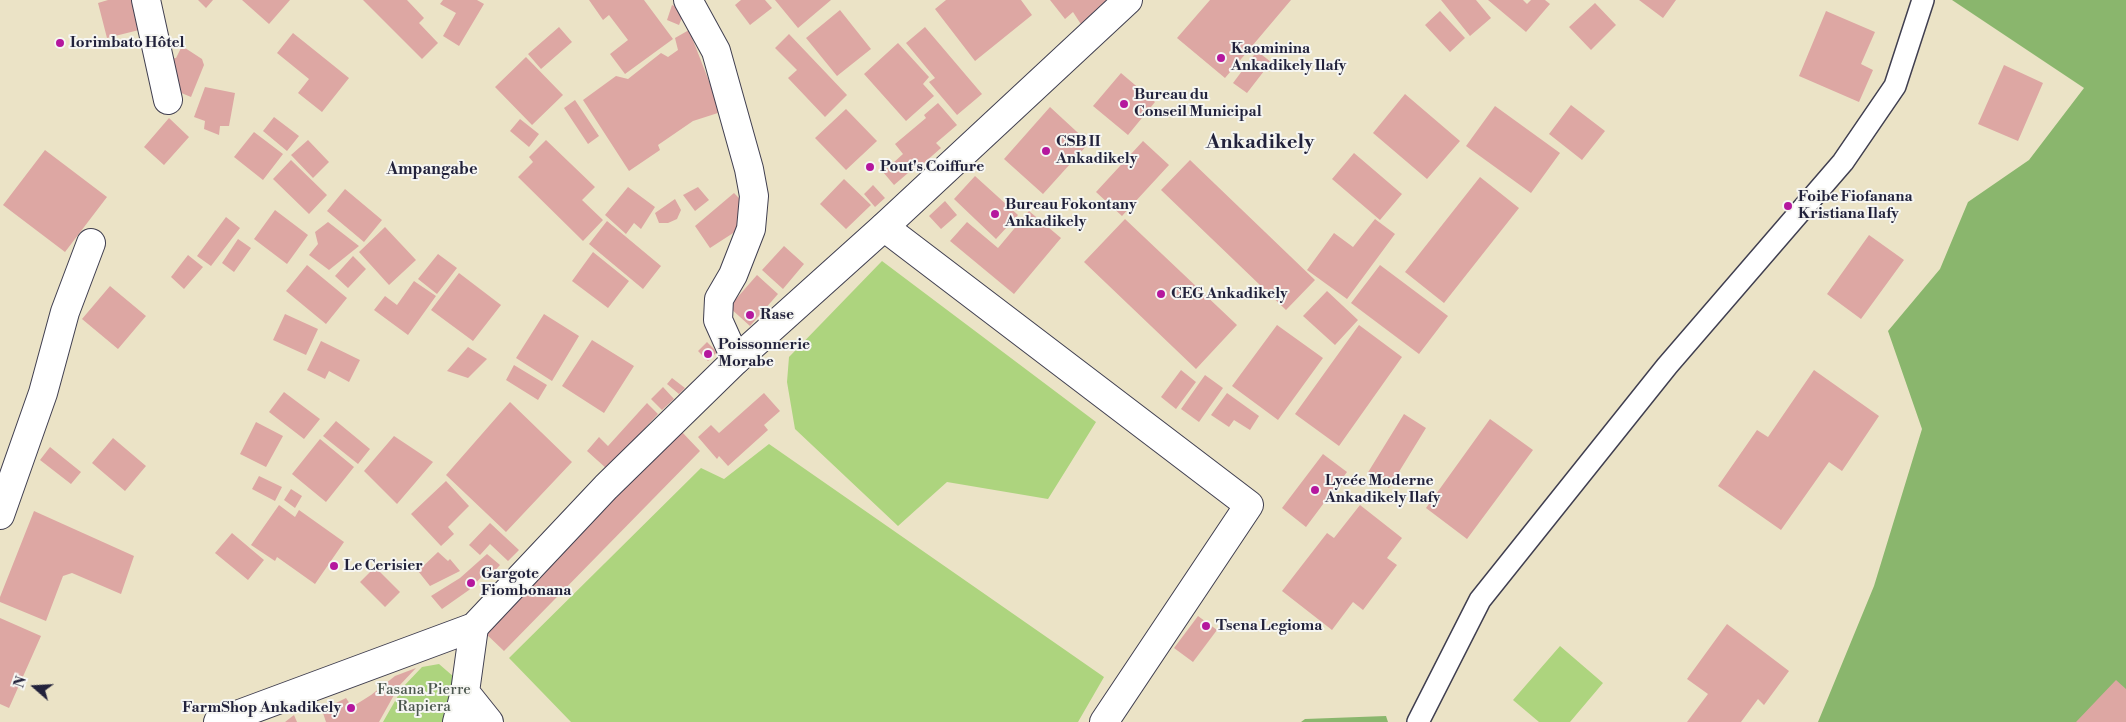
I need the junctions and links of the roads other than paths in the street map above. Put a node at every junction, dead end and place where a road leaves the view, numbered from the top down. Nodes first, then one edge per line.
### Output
1 (146, 0) edge
2 (688, 0) edge
3 (1128, 0) edge
4 (1924, 0) edge
5 (168, 100) dead end
6 (884, 227) junction
7 (91, 243) dead end
8 (736, 360) junction
9 (0, 515) edge
10 (474, 627) junction
11 (465, 692) junction
12 (218, 722) edge
13 (457, 722) edge
14 (488, 722) edge
15 (1104, 722) edge
16 (1418, 722) edge

1 - 5 street
2 - 8 street
3 - 6 street
4 - 16 lane
6 - 8 street
6 - 15 street
7 - 9 street
8 - 10 street
10 - 11 street
10 - 12 street
11 - 13 street
11 - 14 street

